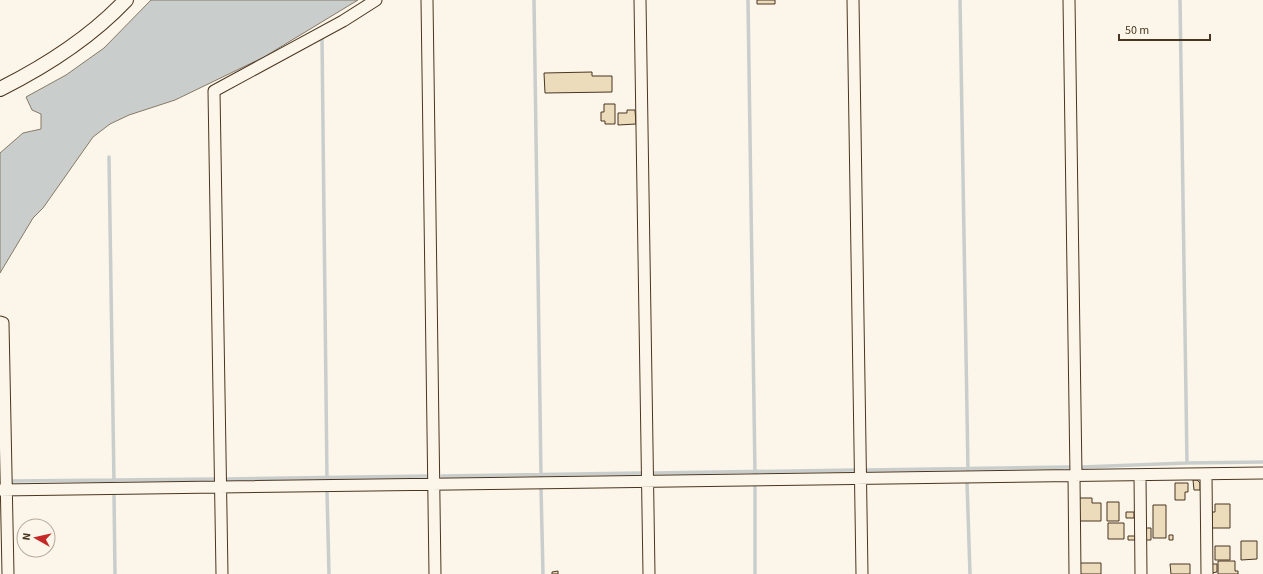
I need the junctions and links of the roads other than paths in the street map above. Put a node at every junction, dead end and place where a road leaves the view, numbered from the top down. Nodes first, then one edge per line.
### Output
1 (126, 0) edge
2 (376, 0) edge
3 (427, 0) edge
4 (640, 0) edge
5 (854, 0) edge
6 (1069, 0) edge
7 (0, 88) edge
8 (0, 322) edge
9 (1263, 473) edge
10 (1206, 474) junction
11 (1140, 475) junction
12 (1075, 476) junction
13 (861, 478) junction
14 (648, 481) junction
15 (434, 484) junction
16 (220, 487) junction
17 (3, 490) edge
18 (8, 574) edge
19 (222, 574) edge
20 (435, 574) edge
21 (649, 574) edge
22 (862, 574) edge
23 (1075, 574) edge
24 (1141, 574) edge
25 (1207, 574) edge

1 - 7 street
2 - 16 street
3 - 15 street
4 - 14 street
5 - 13 street
6 - 12 street
8 - 17 street
9 - 10 street
10 - 11 street
10 - 25 street
11 - 12 street
11 - 24 street
12 - 13 street
12 - 23 street
13 - 14 street
13 - 22 street
14 - 15 street
14 - 21 street
15 - 16 street
15 - 20 street
16 - 17 street
16 - 19 street
17 - 18 street

